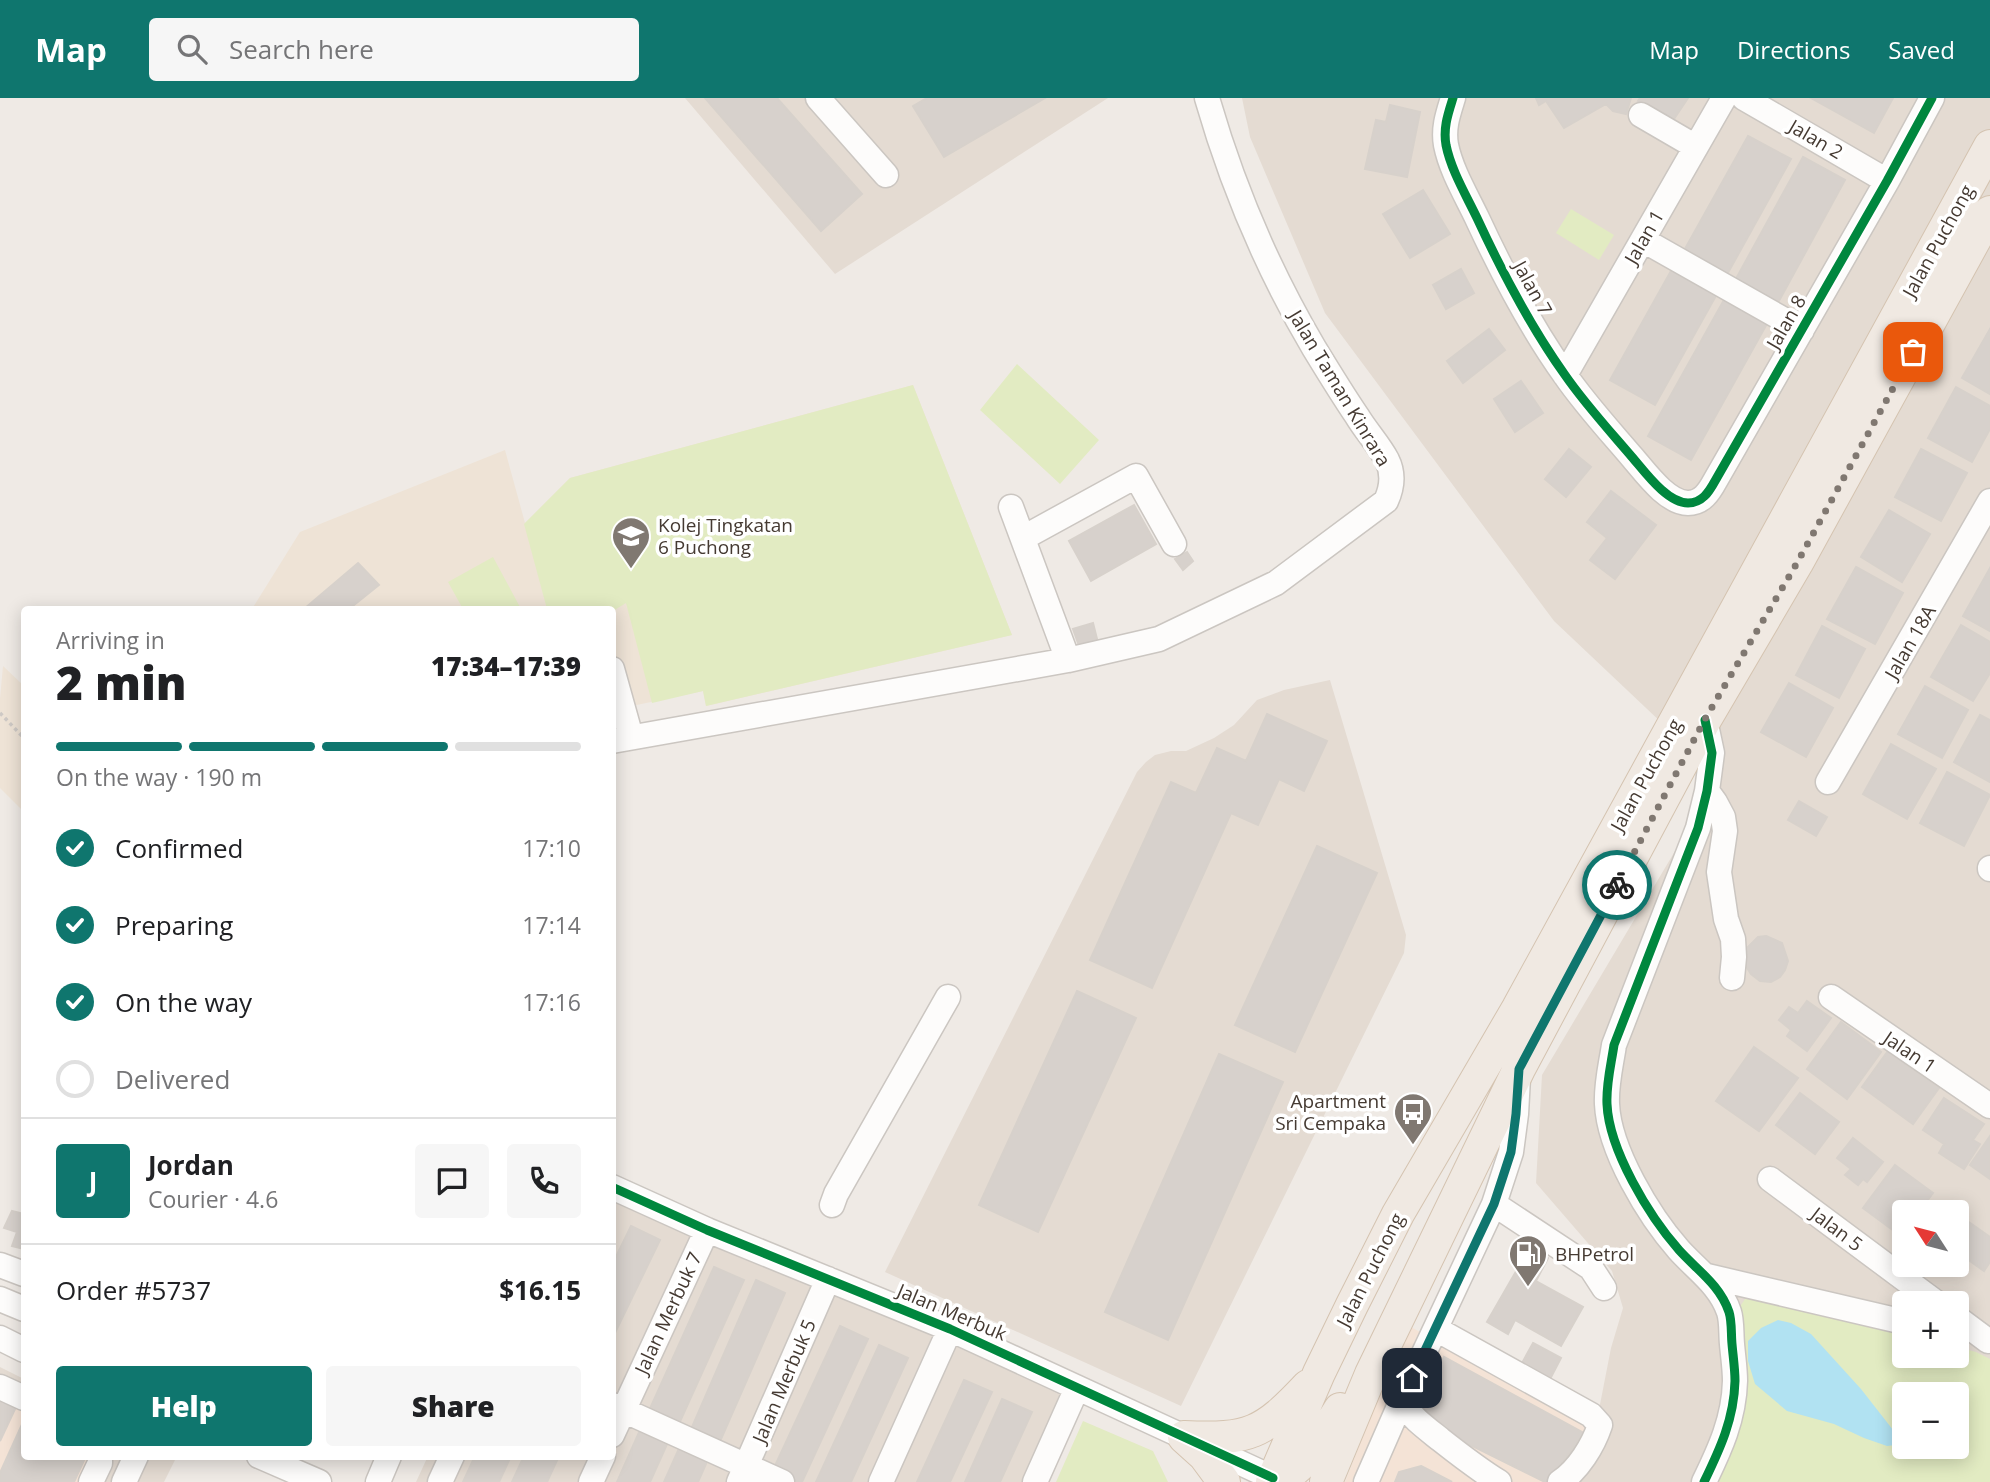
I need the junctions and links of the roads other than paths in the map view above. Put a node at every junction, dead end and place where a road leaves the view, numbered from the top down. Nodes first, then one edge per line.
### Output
1 (818, 98) edge
2 (1207, 98) edge
3 (1453, 98) edge
4 (1724, 98) edge
5 (1744, 98) edge
6 (1932, 98) edge
7 (1641, 115) dead end
8 (1696, 146) junction
9 (1990, 146) edge
10 (886, 176) dead end
11 (1887, 181) junction
12 (1990, 212) edge
13 (1643, 240) junction
14 (1802, 330) junction
15 (1565, 375) junction
16 (1644, 471) joint
17 (1990, 500) edge
18 (1011, 507) dead end
19 (1023, 538) junction
20 (1174, 544) dead end
21 (1068, 660) junction
22 (616, 697) edge
23 (1705, 719) junction
24 (622, 739) edge
25 (1828, 782) dead end
26 (1707, 792) junction
27 (1732, 978) dead end
28 (948, 997) dead end
29 (1831, 997) dead end
30 (1519, 1069) junction
31 (1990, 1106) edge
32 (1770, 1180) dead end
33 (616, 1189) edge
34 (1494, 1204) junction
35 (832, 1205) dead end
36 (707, 1230) junction
37 (0, 1265) edge
38 (21, 1273) edge
39 (1707, 1276) junction
40 (828, 1279) junction
41 (1604, 1289) dead end
42 (1764, 1291) junction
43 (1920, 1291) edge
44 (0, 1299) edge
45 (21, 1308) edge
46 (1729, 1312) junction
47 (1892, 1319) edge
48 (1969, 1327) edge
49 (950, 1329) junction
50 (1436, 1329) junction
51 (1969, 1337) edge
52 (0, 1338) edge
53 (1989, 1342) edge
54 (21, 1348) edge
55 (1320, 1373) junction
56 (1371, 1374) junction
57 (0, 1387) edge
58 (1077, 1388) junction
59 (21, 1397) edge
60 (1401, 1402) junction
61 (618, 1408) edge
62 (1184, 1437) junction
63 (100, 1460) edge
64 (134, 1460) edge
65 (268, 1460) edge
66 (388, 1460) edge
67 (450, 1460) edge
68 (601, 1460) edge
69 (743, 1474) edge
70 (1488, 1479) edge
71 (1273, 1481) edge
72 (91, 1482) edge
73 (124, 1482) edge
74 (319, 1482) edge
75 (378, 1482) edge
76 (440, 1482) edge
77 (590, 1482) edge
78 (782, 1482) edge
79 (881, 1482) edge
80 (1035, 1482) edge
81 (1224, 1482) edge
82 (1326, 1482) edge
83 (1366, 1482) edge
84 (1560, 1482) edge
85 (1704, 1482) edge

1 - 10 street
2 - 21 street, Jalan Taman Kinrara
3 - 15 street, Jalan 7
4 - 8 street, Jalan 1
5 - 11 street, Jalan 2
6 - 11 street, Jalan 8
7 - 8 street
8 - 13 street, Jalan 1
9 - 55 main road, Jalan Puchong
11 - 14 street, Jalan 8
12 - 23 main road, Jalan Puchong
13 - 14 street
13 - 15 street, Jalan 1
14 - 16 street, Jalan 8
15 - 16 street, Jalan 7
17 - 25 street, Jalan 18A
18 - 19 street
19 - 20 street
19 - 21 street
21 - 24 street, Jalan Taman Kinrara
22 - 24 street
23 - 26 street
23 - 30 main road, Jalan Puchong
26 - 27 street
26 - 39 street
28 - 35 street
29 - 31 street, Jalan 1
30 - 34 street
30 - 56 main road, Jalan Puchong
32 - 43 street, Jalan 5
33 - 36 street, Jalan Merbuk
34 - 41 street
34 - 50 street
36 - 40 street, Jalan Merbuk
36 - 61 street, Jalan Merbuk 7
37 - 38 street
39 - 42 street
39 - 46 street
40 - 49 street, Jalan Merbuk
40 - 69 street, Jalan Merbuk 5
42 - 46 street
42 - 47 street
44 - 45 street
46 - 85 street
48 - 53 street
49 - 58 street, Jalan Merbuk
49 - 79 street
50 - 60 street
50 - 84 street
51 - 53 street
52 - 54 street
55 - 62 main road
55 - 71 main road, Jalan Puchong
56 - 71 main road
56 - 82 main road, Jalan Puchong
57 - 59 street
58 - 62 street, Jalan Merbuk
58 - 80 street
60 - 70 street
60 - 83 street
61 - 69 street
62 - 71 street, Jalan Merbuk
62 - 81 main road
63 - 72 street
64 - 73 street
65 - 74 street
66 - 75 street
67 - 76 street
68 - 77 street
69 - 78 street

